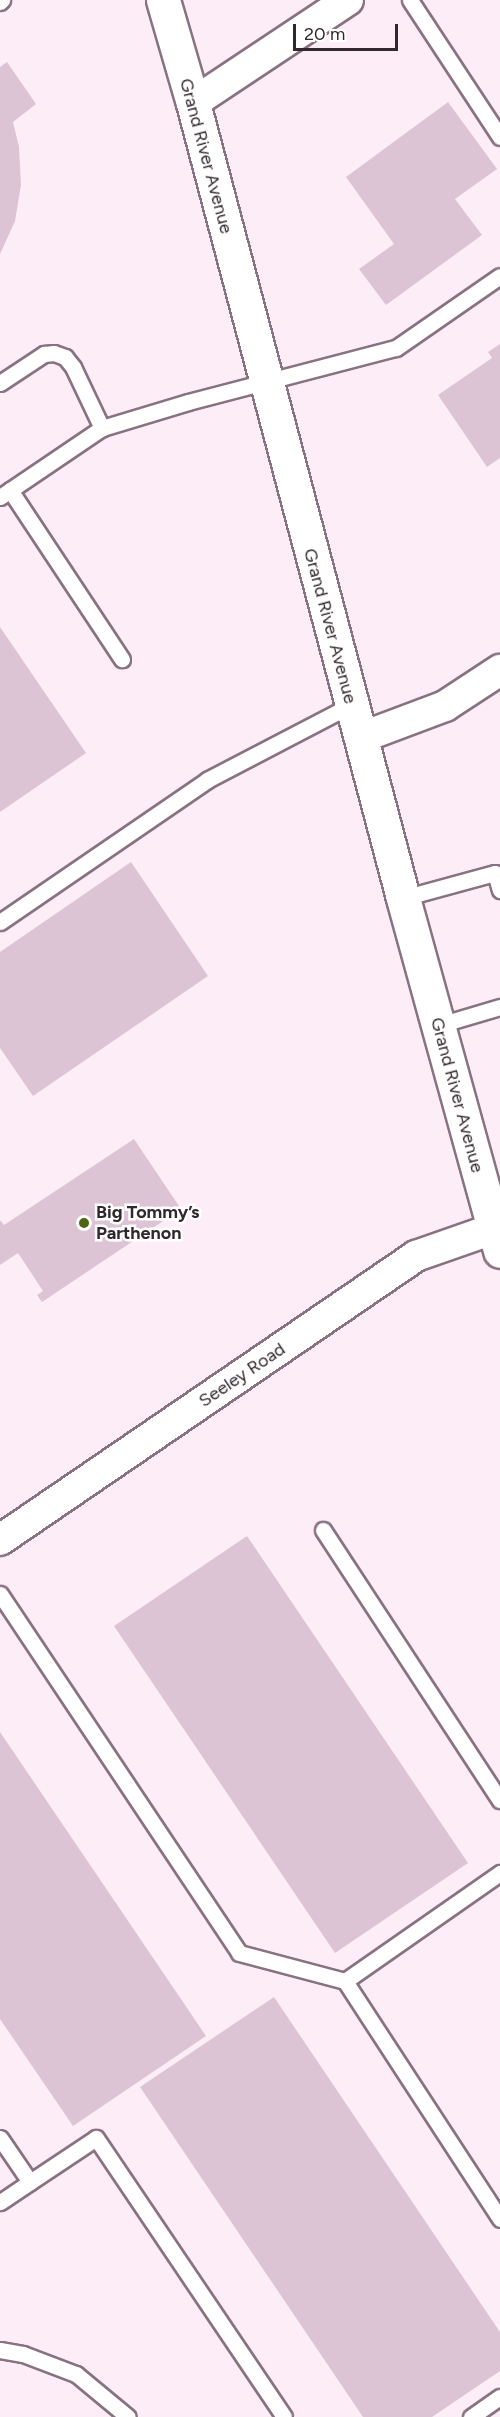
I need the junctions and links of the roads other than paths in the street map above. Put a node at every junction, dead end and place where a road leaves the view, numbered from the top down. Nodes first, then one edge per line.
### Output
1 (163, 0) edge
2 (348, 0) edge
3 (410, 0) edge
4 (193, 103) junction
5 (500, 137) edge
6 (500, 276) edge
7 (266, 381) junction
8 (0, 382) edge
9 (102, 428) junction
10 (5, 493) edge
11 (122, 659) dead end
12 (500, 670) edge
13 (351, 705) junction
14 (360, 738) junction
15 (500, 890) edge
16 (403, 898) junction
17 (0, 922) edge
18 (500, 1007) edge
19 (439, 1025) junction
20 (496, 1240) edge
21 (323, 1530) dead end
22 (0, 1539) edge
23 (0, 1594) edge
24 (500, 1800) edge
25 (500, 1874) edge
26 (345, 1982) junction
27 (0, 2138) edge
28 (30, 2182) junction
29 (0, 2202) edge
30 (500, 2219) edge
31 (0, 2350) edge
32 (500, 2397) edge
33 (128, 2417) edge
34 (284, 2417) edge
35 (471, 2417) edge

1 - 4 main road, Grand River Avenue
2 - 4 street
3 - 5 lane
4 - 7 main road, Grand River Avenue
6 - 7 lane
7 - 9 lane
7 - 13 main road, Grand River Avenue
8 - 9 lane
9 - 10 lane
10 - 11 lane
12 - 14 street
13 - 14 main road, Grand River Avenue
13 - 17 lane
14 - 16 main road, Grand River Avenue
15 - 16 lane
16 - 19 main road, Grand River Avenue
18 - 19 lane
19 - 20 main road, Grand River Avenue
20 - 22 street, Seeley Road
21 - 24 lane
23 - 26 lane
25 - 26 lane
26 - 30 lane
27 - 28 lane
28 - 29 lane
28 - 34 lane
31 - 33 lane
32 - 35 lane

